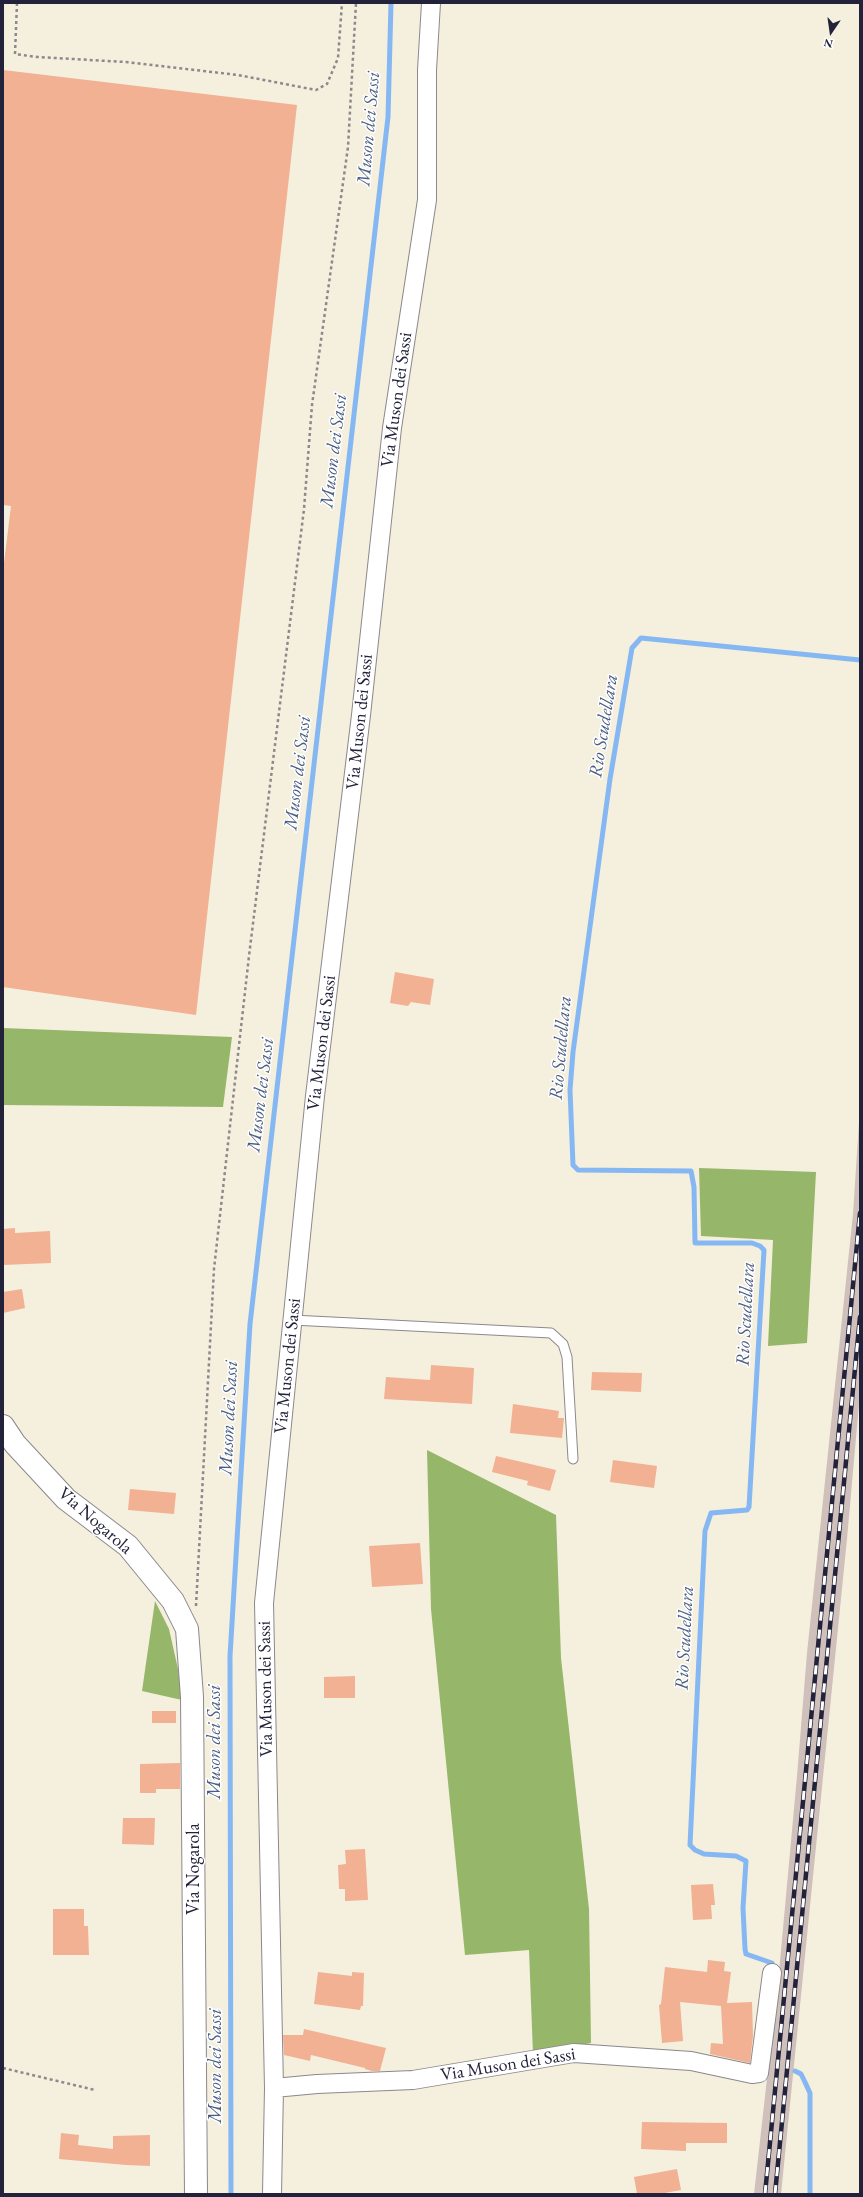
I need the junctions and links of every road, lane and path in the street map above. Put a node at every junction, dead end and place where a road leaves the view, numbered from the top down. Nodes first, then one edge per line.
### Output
1 (17, 3) edge
2 (342, 3) edge
3 (356, 3) edge
4 (431, 3) edge
5 (292, 1320) junction
6 (3, 1426) edge
7 (573, 1459) dead end
8 (187, 1629) junction
9 (772, 1973) dead end
10 (3, 2068) edge
11 (274, 2088) junction
12 (95, 2090) dead end
13 (196, 2194) edge
14 (272, 2194) edge

1 - 2 path
3 - 8 path
4 - 5 street, Via Muson dei Sassi
5 - 7 lane
5 - 11 street, Via Muson dei Sassi
6 - 8 street, Via Nogarola
8 - 13 street, Via Nogarola
9 - 11 street, Via Muson dei Sassi
10 - 12 path
11 - 14 street, Via Muson dei Sassi

